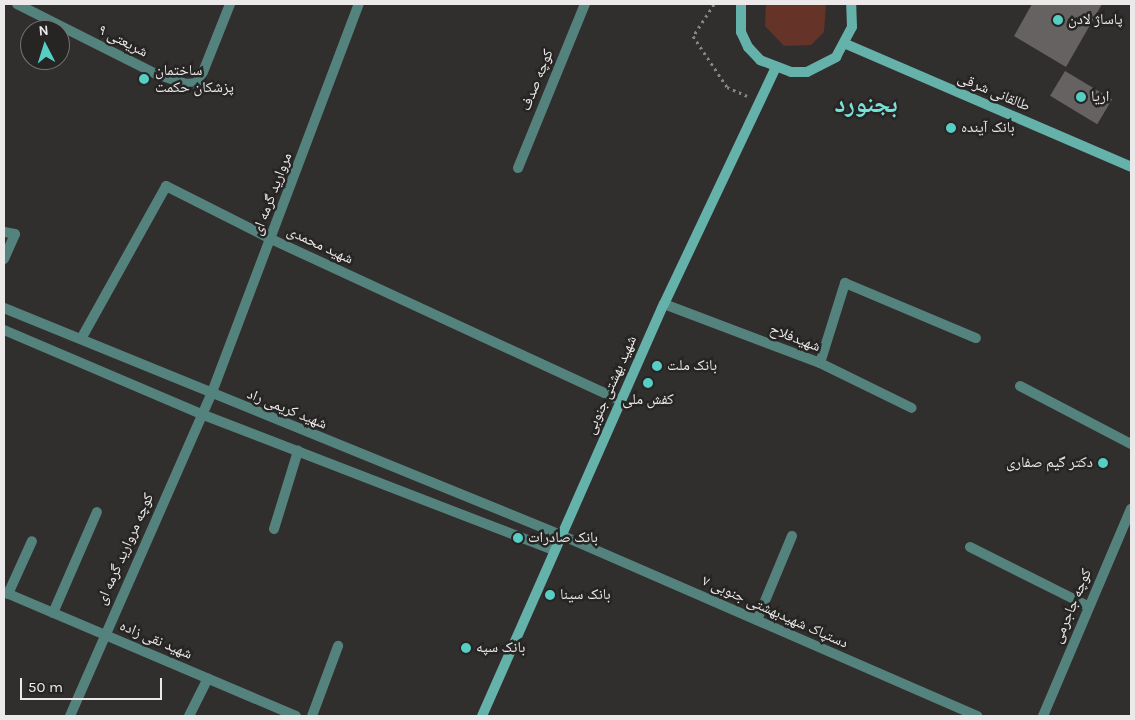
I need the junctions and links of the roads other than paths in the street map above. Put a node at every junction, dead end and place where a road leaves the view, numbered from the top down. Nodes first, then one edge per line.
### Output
1 (17, 4) edge
2 (230, 4) edge
3 (359, 4) edge
4 (585, 4) edge
5 (741, 4) edge
6 (851, 4) edge
7 (846, 44) junction
8 (775, 69) junction
9 (1131, 167) edge
10 (518, 168) dead end
11 (5, 232) dead end
12 (271, 239) junction
13 (4, 259) edge
14 (664, 304) junction
15 (4, 308) edge
16 (4, 330) edge
17 (976, 338) dead end
18 (82, 339) junction
19 (820, 363) junction
20 (1020, 386) dead end
21 (211, 396) junction
22 (621, 401) junction
23 (912, 408) dead end
24 (201, 414) junction
25 (1131, 444) edge
26 (298, 451) junction
27 (1131, 509) edge
28 (97, 512) dead end
29 (274, 528) dead end
30 (1127, 531) edge
31 (561, 535) junction
32 (792, 536) dead end
33 (32, 541) dead end
34 (970, 547) dead end
35 (554, 550) junction
36 (6, 593) edge
37 (1088, 606) junction
38 (53, 613) junction
39 (757, 620) junction
40 (103, 633) junction
41 (338, 646) dead end
42 (208, 678) junction
43 (70, 716) edge
44 (189, 716) edge
45 (296, 716) edge
46 (312, 716) edge
47 (482, 716) edge
48 (977, 716) edge
49 (1043, 716) edge

1 - 2 street, شریعتی ۹
3 - 12 street, مروارید گرمه ای
4 - 10 street, کوچه صدف
5 - 8 main road
6 - 7 main road
7 - 8 main road
7 - 9 main road, طالقانی شرقی
8 - 14 main road, شهید بهشتی جنوبی
11 - 13 street
12 - 18 street, شهید محمدی
12 - 21 street, مروارید گرمه ای
12 - 22 street, شهید محمدی
14 - 19 street, شهیدفلاح
14 - 22 main road, شهید بهشتی جنوبی
15 - 18 street, شهید کریمی راد
16 - 24 street
17 - 19 street
18 - 21 street, شهید کریمی راد
19 - 23 street, شهیدفلاح
20 - 25 street
21 - 24 street, کوچه مروارید گرمه ای
21 - 31 street, شهید کریمی راد
22 - 31 main road, شهید بهشتی جنوبی
24 - 26 street
24 - 40 street, کوچه مروارید گرمه ای
26 - 29 street
26 - 35 street
27 - 30 street, کوچه جاجرمی
28 - 38 street
30 - 37 street, کوچه جاجرمی
31 - 35 main road, شهید بهشتی جنوبی
31 - 39 street, دستپاک شهیدبهشتی جنوبی ۷
32 - 39 street
33 - 36 street
34 - 37 street
35 - 47 main road, شهید بهشتی جنوبی
36 - 38 street, شهید نقی زاده
37 - 49 street, کوچه جاجرمی
38 - 40 street, شهید نقی زاده
39 - 48 street, دستپاک شهیدبهشتی جنوبی ۷
40 - 42 street, شهید نقی زاده
40 - 43 street, کوچه مروارید گرمه ای
41 - 46 street
42 - 44 street
42 - 45 street, شهید نقی زاده

